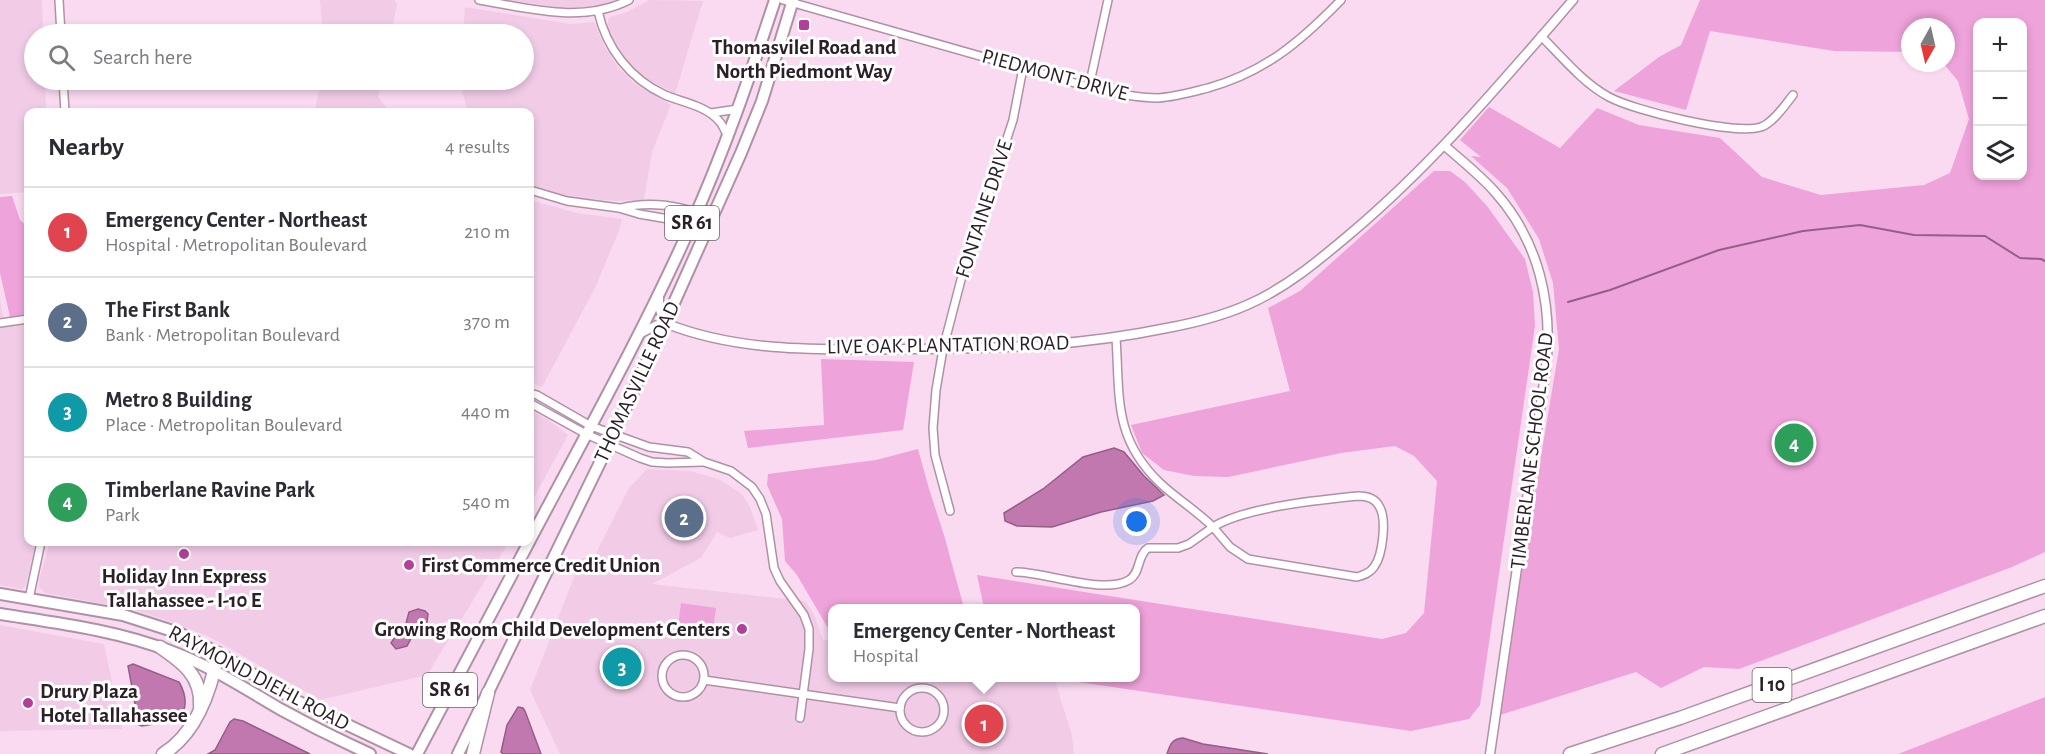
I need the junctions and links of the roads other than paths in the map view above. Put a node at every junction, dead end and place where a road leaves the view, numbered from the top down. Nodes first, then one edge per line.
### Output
1 (59, 0) edge
2 (479, 0) edge
3 (629, 0) edge
4 (776, 0) edge
5 (790, 0) edge
6 (1108, 0) edge
7 (1341, 0) edge
8 (1573, 0) edge
9 (598, 11) junction
10 (60, 24) edge
11 (1541, 36) junction
12 (1023, 68) junction
13 (1089, 87) junction
14 (64, 90) edge
15 (1793, 95) dead end
16 (65, 108) edge
17 (738, 109) junction
18 (711, 113) junction
19 (756, 116) junction
20 (728, 137) junction
21 (1445, 146) junction
22 (534, 191) edge
23 (619, 208) junction
24 (696, 212) junction
25 (692, 223) junction
26 (709, 223) junction
27 (659, 293) junction
28 (24, 320) edge
29 (0, 323) edge
30 (665, 323) junction
31 (639, 334) junction
32 (1116, 338) junction
33 (943, 349) junction
34 (534, 394) edge
35 (534, 405) edge
36 (588, 430) junction
37 (614, 434) junction
38 (609, 444) junction
39 (704, 462) junction
40 (950, 512) dead end
41 (1213, 527) junction
42 (534, 532) edge
43 (40, 546) edge
44 (526, 546) edge
45 (1016, 572) dead end
46 (2045, 586) edge
47 (0, 594) edge
48 (29, 599) junction
49 (0, 614) edge
50 (2045, 616) edge
51 (160, 647) junction
52 (218, 653) junction
53 (215, 672) junction
54 (704, 680) junction
55 (488, 693) junction
56 (803, 694) junction
57 (900, 708) junction
58 (198, 715) junction
59 (800, 718) dead end
60 (163, 754) edge
61 (370, 754) edge
62 (409, 754) edge
63 (417, 754) edge
64 (458, 754) edge
65 (473, 754) edge
66 (1490, 754) edge
67 (1570, 754) edge
68 (1662, 754) edge

1 - 10 street
2 - 9 street
3 - 9 street
4 - 17 main road, THOMASVILLE ROAD / SR 61
5 - 12 street, PIEDMONT DRIVE
5 - 19 main road, THOMASVILLE ROAD / SR 61
6 - 13 street
7 - 13 street, PIEDMONT DRIVE
8 - 11 street, LIVE OAK PLANTATION ROAD
9 - 18 street
11 - 15 street
11 - 21 street, LIVE OAK PLANTATION ROAD
12 - 13 street, PIEDMONT DRIVE
12 - 33 street, FONTAINE DRIVE
14 - 16 street
17 - 18 street
17 - 19 main road
17 - 20 main road, THOMASVILLE ROAD / SR 61
18 - 20 street
19 - 26 main road, THOMASVILLE ROAD / SR 61
20 - 24 main road, THOMASVILLE ROAD / SR 61
21 - 32 street, LIVE OAK PLANTATION ROAD
21 - 66 street, TIMBERLANE SCHOOL ROAD
22 - 23 street
23 - 24 street
23 - 25 street
24 - 25 main road, THOMASVILLE ROAD / SR 61
24 - 26 street
25 - 26 street
25 - 27 main road, THOMASVILLE ROAD / SR 61
26 - 30 main road, THOMASVILLE ROAD / SR 61
27 - 30 street
27 - 31 main road, THOMASVILLE ROAD / SR 61
28 - 29 street
30 - 31 street
30 - 33 street, LIVE OAK PLANTATION ROAD
30 - 37 main road, THOMASVILLE ROAD / SR 61
31 - 36 main road, THOMASVILLE ROAD / SR 61
32 - 33 street, LIVE OAK PLANTATION ROAD
32 - 41 street
33 - 40 street, FONTAINE DRIVE
34 - 36 street
35 - 36 street
36 - 37 street
36 - 38 street
36 - 42 main road, THOMASVILLE ROAD / SR 61
37 - 38 main road, THOMASVILLE ROAD / SR 61
37 - 39 street
38 - 39 street
38 - 55 main road, THOMASVILLE ROAD / SR 61
39 - 56 street
41 - 41 street
41 - 45 street
43 - 48 street
44 - 63 main road, THOMASVILLE ROAD / SR 61
46 - 67 highway, I 10
47 - 48 main road, RAYMOND DIEHL ROAD
48 - 52 main road, RAYMOND DIEHL ROAD
49 - 51 main road, RAYMOND DIEHL ROAD
50 - 68 highway, I 10
51 - 53 main road, RAYMOND DIEHL ROAD
51 - 58 highway
52 - 53 highway
52 - 62 main road, RAYMOND DIEHL ROAD
53 - 58 highway
53 - 61 main road, RAYMOND DIEHL ROAD
54 - 54 street
54 - 56 street
55 - 64 main road, THOMASVILLE ROAD / SR 61
55 - 65 highway
56 - 57 street
56 - 59 street
57 - 57 street
58 - 60 highway

